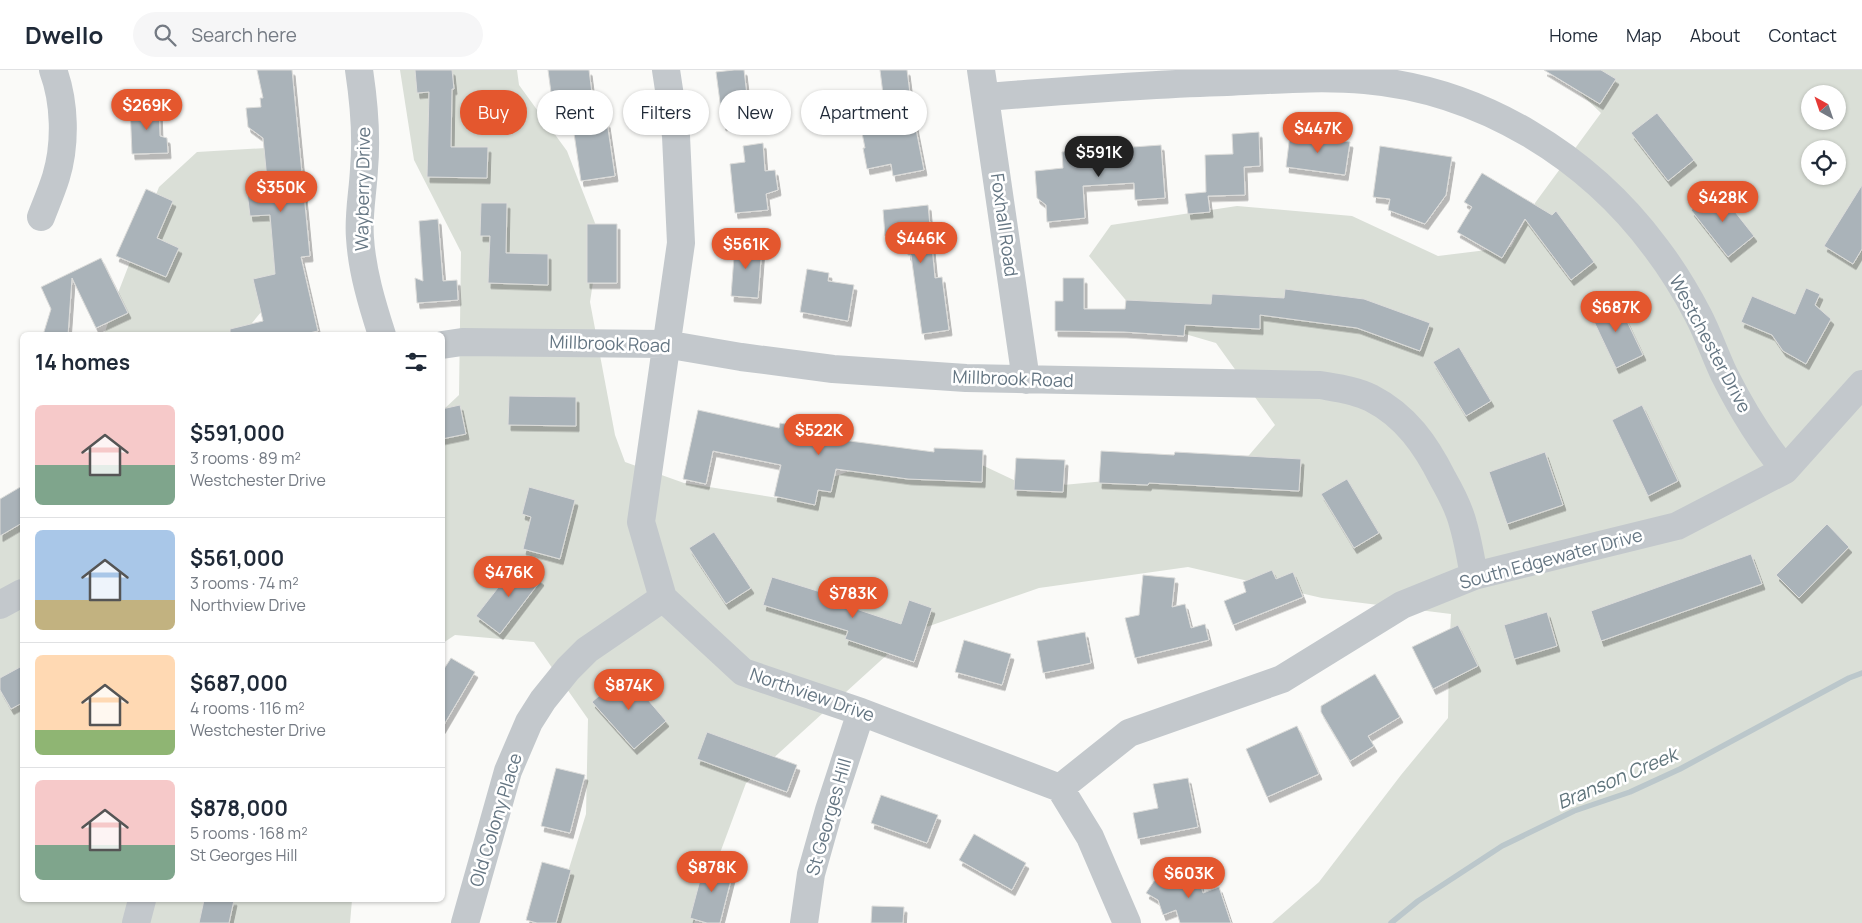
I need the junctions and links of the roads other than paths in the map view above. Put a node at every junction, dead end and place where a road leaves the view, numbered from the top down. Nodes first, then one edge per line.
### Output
1 (53, 70) edge
2 (359, 70) edge
3 (666, 70) edge
4 (981, 70) edge
5 (985, 97) junction
6 (41, 217) dead end
7 (381, 332) edge
8 (665, 344) junction
9 (445, 345) edge
10 (1026, 380) junction
11 (1862, 384) edge
12 (1785, 470) junction
13 (1474, 576) junction
14 (20, 594) edge
15 (663, 598) junction
16 (0, 605) edge
17 (861, 712) junction
18 (1060, 788) junction
19 (141, 902) edge
20 (136, 923) edge
21 (465, 923) edge
22 (804, 923) edge
23 (1127, 923) edge

1 - 6 street
2 - 7 street, Wayberry Drive
3 - 8 street
4 - 5 street, Foxhall Road
5 - 10 street, Foxhall Road
5 - 12 street, Westchester Drive
8 - 9 street, Millbrook Road
8 - 10 street, Millbrook Road
8 - 15 street
10 - 13 street, Millbrook Road
11 - 12 street, South Edgewater Drive
12 - 13 street, South Edgewater Drive
13 - 18 street, South Edgewater Drive
14 - 16 street
15 - 17 street, Northview Drive
15 - 21 street, Old Colony Place
17 - 18 street, Northview Drive
17 - 22 street, St Georges Hill
18 - 23 street
19 - 20 street

